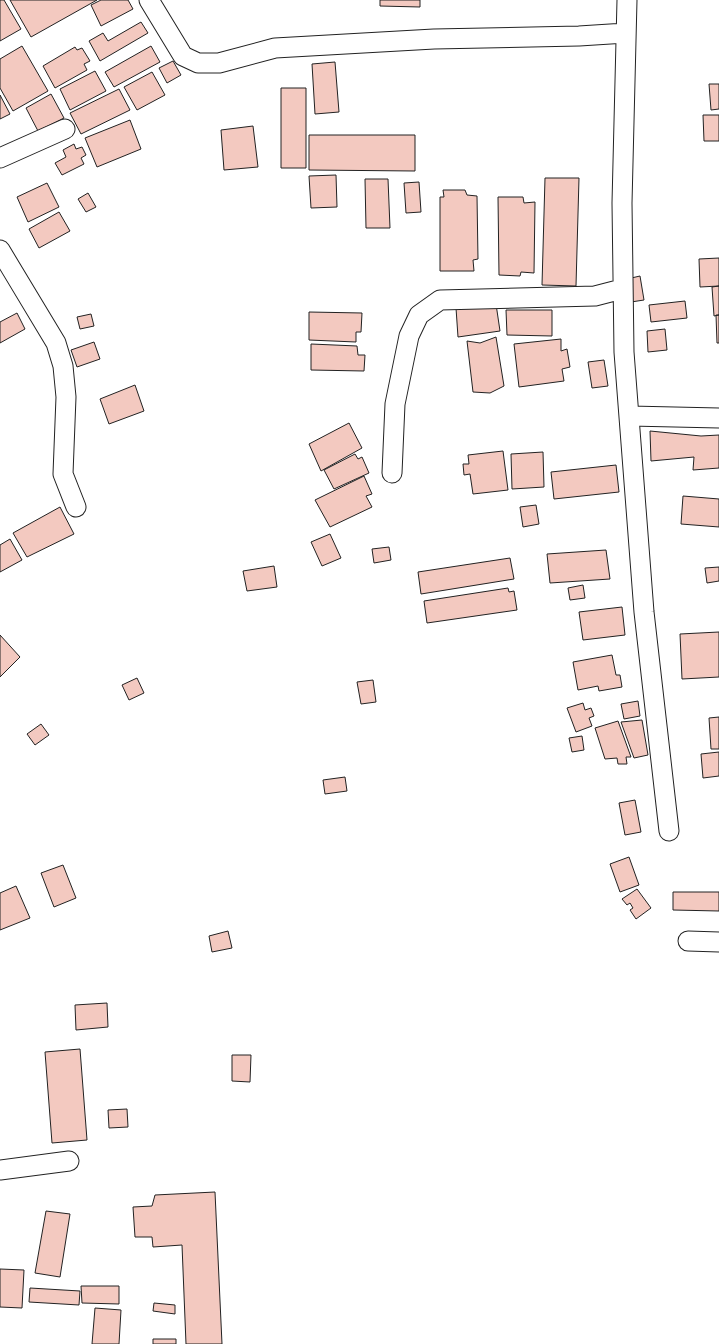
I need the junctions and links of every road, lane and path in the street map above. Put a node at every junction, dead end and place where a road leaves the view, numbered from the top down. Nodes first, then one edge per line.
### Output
1 (149, 0) edge
2 (627, 0) edge
3 (626, 32) junction
4 (65, 129) dead end
5 (0, 158) edge
6 (0, 250) edge
7 (622, 289) junction
8 (630, 416) junction
9 (719, 418) edge
10 (392, 473) dead end
11 (76, 507) dead end
12 (669, 831) dead end
13 (688, 941) dead end
14 (719, 942) edge
15 (69, 1161) dead end
16 (0, 1170) edge

1 - 3 street
2 - 3 street
3 - 7 street
4 - 5 street
6 - 11 street
7 - 8 street
7 - 10 street
8 - 9 street
8 - 12 street
13 - 14 street
15 - 16 street

